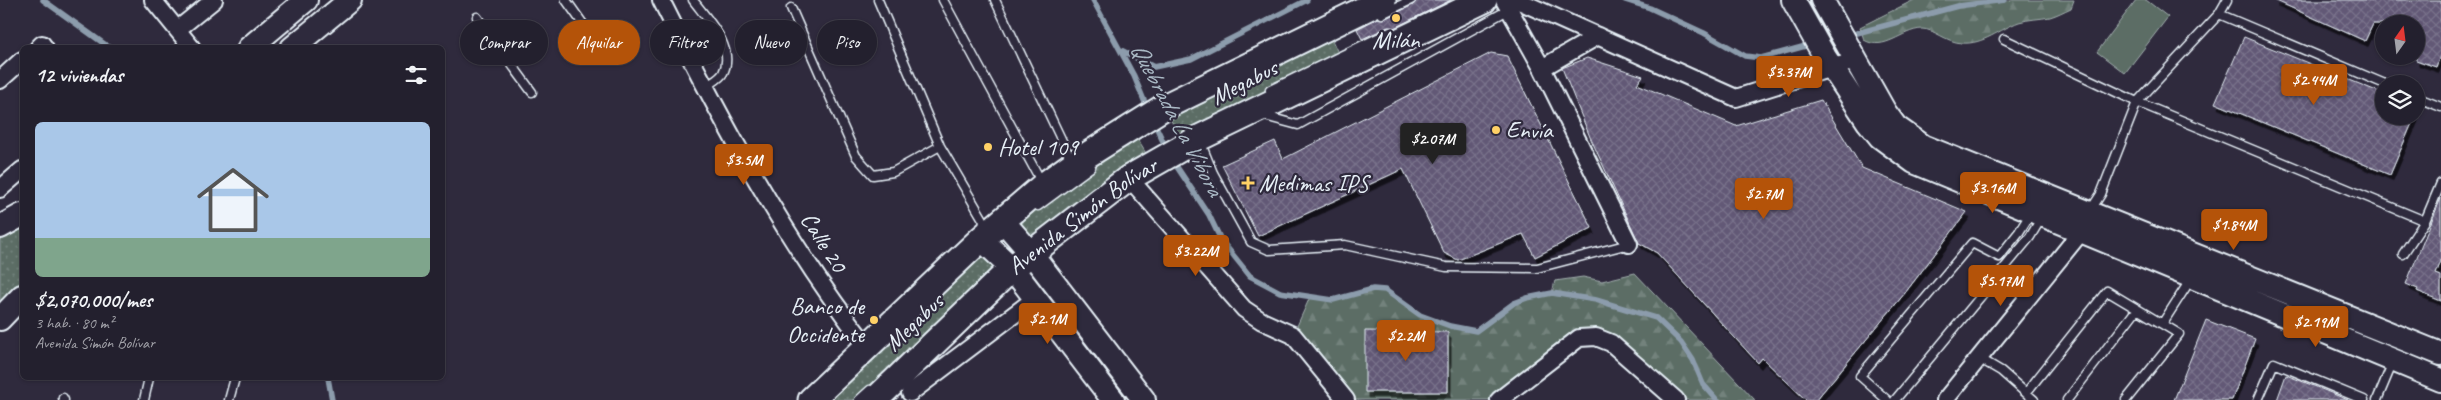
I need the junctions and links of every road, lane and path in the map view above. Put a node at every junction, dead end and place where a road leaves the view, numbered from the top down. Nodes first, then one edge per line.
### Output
1 (153, 0) edge
2 (214, 0) edge
3 (306, 0) edge
4 (350, 0) edge
5 (566, 0) edge
6 (661, 0) edge
7 (693, 0) edge
8 (878, 0) edge
9 (943, 0) edge
10 (995, 0) edge
11 (1411, 0) edge
12 (1484, 0) edge
13 (1793, 0) edge
14 (2227, 0) edge
15 (1510, 3) edge
16 (791, 8) dead end
17 (1377, 9) edge
18 (1826, 9) edge
19 (2219, 14) junction
20 (477, 17) dead end
21 (580, 20) edge
22 (178, 29) junction
23 (1397, 29) dead end
24 (1598, 36) junction
25 (2004, 38) dead end
26 (190, 45) edge
27 (254, 45) edge
28 (296, 45) edge
29 (1850, 54) junction
30 (20, 62) edge
31 (1829, 63) junction
32 (1542, 68) junction
33 (0, 80) edge
34 (2375, 80) edge
35 (705, 88) junction
36 (532, 92) dead end
37 (2425, 101) edge
38 (2137, 102) junction
39 (1256, 104) junction
40 (2441, 107) edge
41 (1192, 142) junction
42 (940, 146) junction
43 (1099, 160) dead end
44 (1073, 164) junction
45 (20, 172) edge
46 (1118, 179) junction
47 (2441, 182) edge
48 (1044, 185) junction
49 (0, 189) edge
50 (1033, 210) dead end
51 (2038, 213) junction
52 (2090, 213) junction
53 (20, 215) edge
54 (2425, 221) junction
55 (0, 226) edge
56 (1006, 244) junction
57 (1629, 244) joint
58 (2403, 254) dead end
59 (2192, 277) junction
60 (20, 298) edge
61 (1036, 298) junction
62 (2137, 309) junction
63 (0, 318) edge
64 (2162, 324) junction
65 (867, 346) junction
66 (2441, 354) edge
67 (1980, 358) junction
68 (2394, 360) junction
69 (147, 380) edge
70 (234, 380) edge
71 (2441, 380) edge
72 (895, 391) edge
73 (2026, 393) junction
74 (144, 400) edge
75 (229, 400) edge
76 (811, 400) edge
77 (860, 400) edge
78 (1113, 400) edge
79 (1144, 400) edge
80 (1346, 400) edge
81 (1500, 400) edge
82 (1676, 400) edge
83 (1887, 400) edge
84 (1895, 400) edge
85 (1945, 400) edge
86 (2034, 400) edge
87 (2067, 400) edge
88 (2126, 400) edge
89 (2258, 400) edge
90 (2364, 400) edge
91 (2377, 400) edge

1 - 22 street
2 - 22 street
3 - 27 street
4 - 28 street
5 - 21 lane
6 - 35 street, Calle 20
7 - 35 lane
8 - 42 lane
9 - 48 lane
10 - 44 lane
11 - 17 lane
12 - 39 main road, Avenida Simón Bolívar
13 - 31 street
14 - 19 lane
15 - 24 street
15 - 32 street
15 - 39 lane
16 - 42 lane
17 - 44 main road, Avenida Simón Bolívar
18 - 29 street
19 - 34 lane
19 - 38 lane
20 - 36 lane
22 - 26 street
23 - 39 lane, Megabus
24 - 31 street
24 - 32 street
25 - 38 lane
29 - 31 street
29 - 52 street
30 - 33 street
31 - 51 street
32 - 57 street
35 - 65 street, Calle 20
37 - 40 lane
38 - 52 lane
38 - 54 lane
39 - 41 main road, Avenida Simón Bolívar
41 - 46 main road, Avenida Simón Bolívar
41 - 57 lane
42 - 56 lane
43 - 50 lane
44 - 48 main road, Avenida Simón Bolívar
45 - 49 street
46 - 56 main road, Avenida Simón Bolívar
46 - 80 street
47 - 54 lane
48 - 56 main road, Avenida Simón Bolívar
51 - 52 street
51 - 83 lane
51 - 84 lane
52 - 59 street
52 - 66 street
52 - 67 street
53 - 55 street
54 - 58 lane
56 - 61 street
56 - 65 main road, Avenida Simón Bolívar
56 - 72 main road, Avenida Simón Bolívar
56 - 79 street
59 - 64 lane
59 - 68 street
60 - 63 street
61 - 72 street
61 - 78 street
62 - 64 lane
62 - 73 lane
62 - 87 lane
64 - 88 lane
65 - 76 main road, Avenida Simón Bolívar
67 - 73 lane
67 - 85 street
68 - 71 street
68 - 91 lane
69 - 74 lane
70 - 75 lane
72 - 77 lane, Megabus
73 - 86 lane
81 - 82 street
89 - 90 lane

